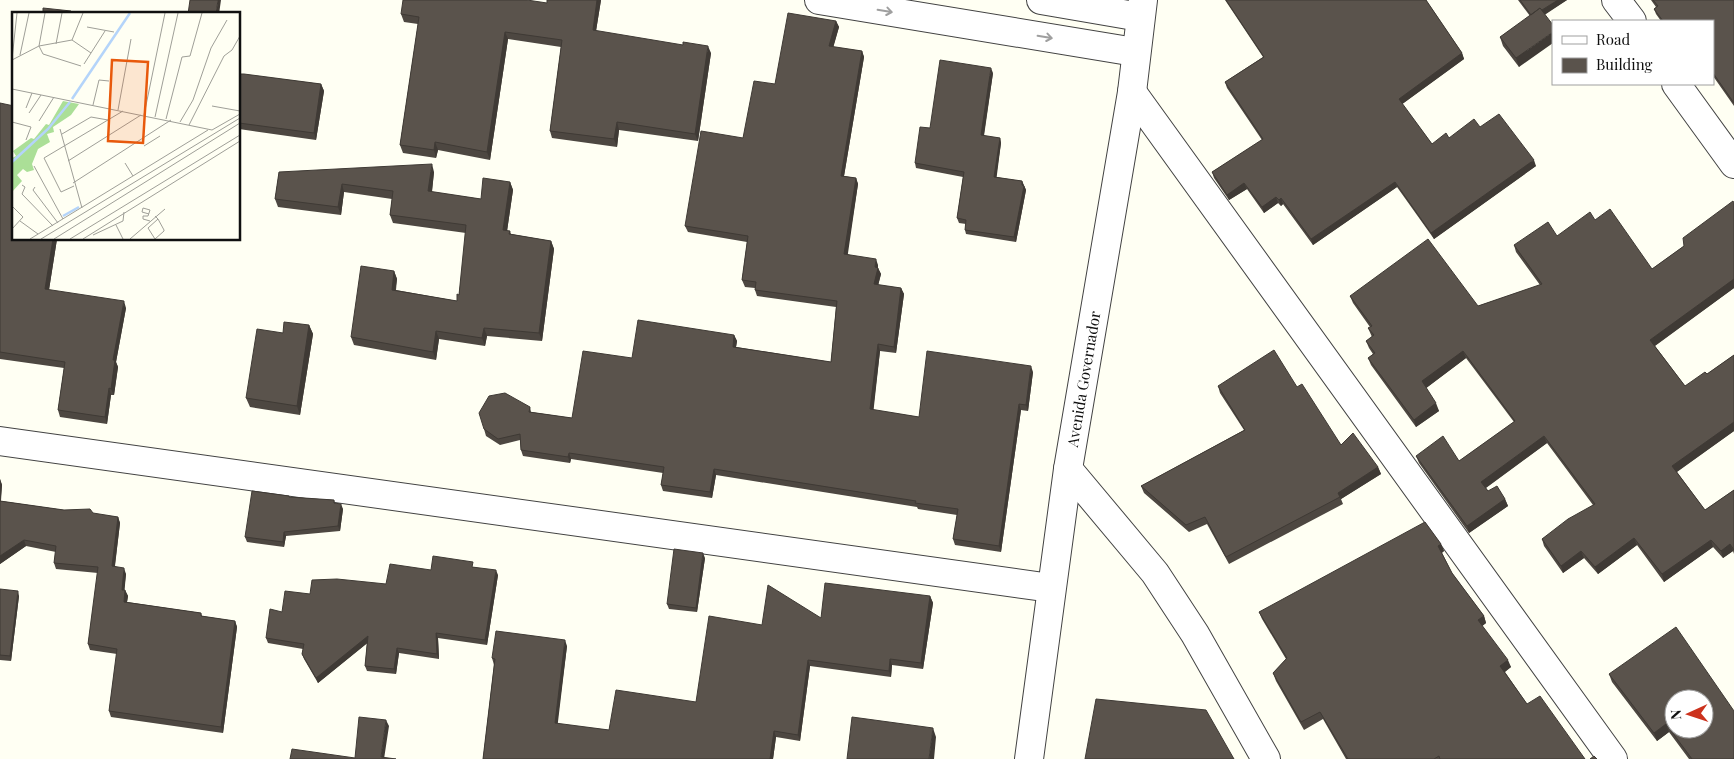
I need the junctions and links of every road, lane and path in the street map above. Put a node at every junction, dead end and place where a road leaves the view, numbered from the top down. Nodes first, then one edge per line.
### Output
1 (819, 0) edge
2 (1041, 0) edge
3 (1616, 0) edge
4 (1142, 8) edge
5 (1631, 20) edge
6 (1135, 52) junction
7 (1677, 85) edge
8 (1132, 92) junction
9 (1734, 164) edge
10 (0, 441) edge
11 (1068, 469) junction
12 (1051, 588) junction
13 (1029, 759) edge
14 (1266, 759) edge
15 (1614, 759) edge

1 -> 6 street
2 - 4 street
3 - 5 street
4 - 6 street, Avenida Governador
6 - 8 street, Avenida Governador
7 - 9 street
8 - 11 street, Avenida Governador
8 - 15 street
10 - 12 street
11 - 12 street, Avenida Governador
11 - 14 street
12 - 13 street, Avenida Governador

